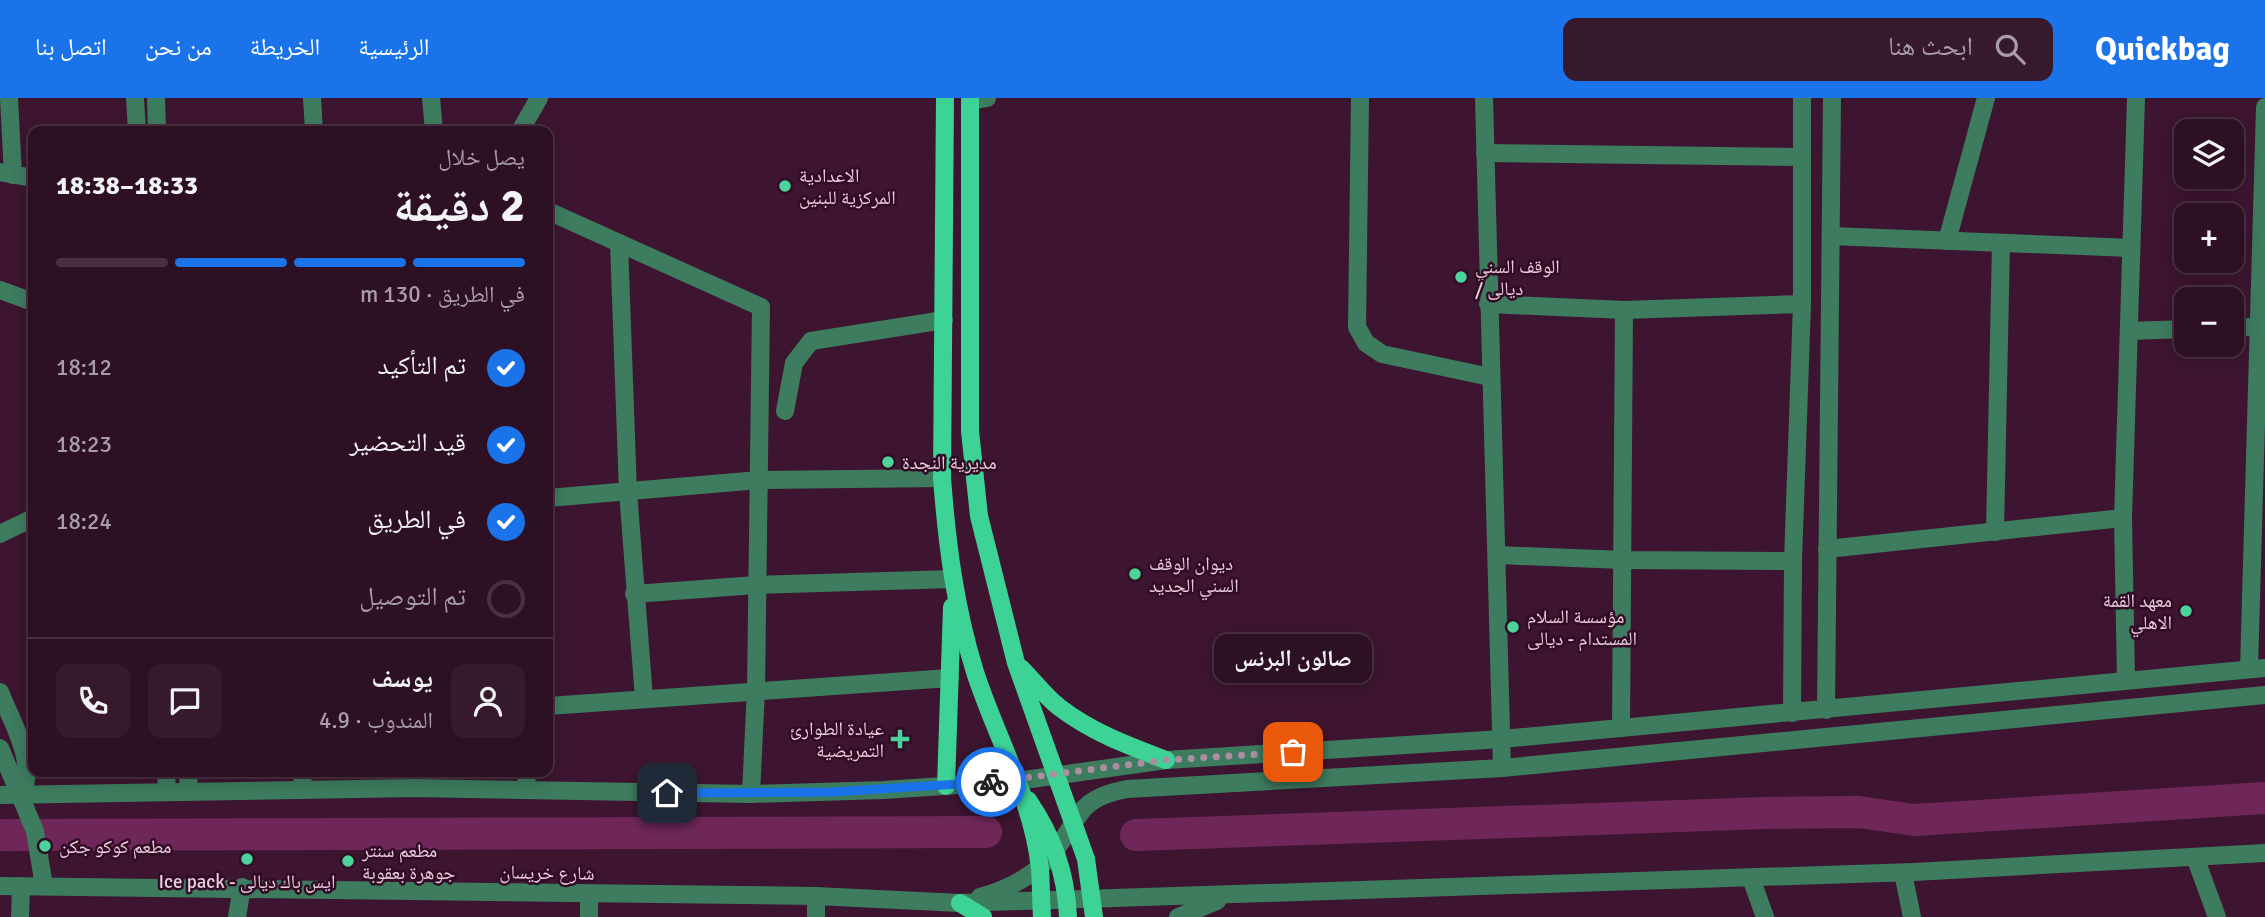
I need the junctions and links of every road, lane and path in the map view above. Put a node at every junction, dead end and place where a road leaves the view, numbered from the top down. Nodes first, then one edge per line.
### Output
1 (9, 98) edge
2 (135, 98) edge
3 (156, 98) edge
4 (312, 98) edge
5 (431, 98) edge
6 (539, 98) edge
7 (945, 98) edge
8 (1360, 98) edge
9 (1484, 98) edge
10 (1802, 98) edge
11 (1832, 98) edge
12 (1986, 98) edge
13 (2136, 98) edge
14 (976, 99) edge
15 (2265, 107) edge
16 (136, 126) edge
17 (157, 126) edge
18 (314, 126) edge
19 (434, 126) edge
20 (523, 126) edge
21 (1485, 153) junction
22 (1801, 157) junction
23 (6, 174) edge
24 (28, 177) edge
25 (2264, 180) edge
26 (553, 213) edge
27 (1831, 236) junction
28 (1947, 241) junction
29 (619, 243) junction
30 (2001, 243) junction
31 (2131, 248) junction
32 (0, 290) edge
33 (28, 300) edge
34 (1488, 304) junction
35 (1802, 304) junction
36 (1625, 310) junction
37 (944, 320) junction
38 (2263, 327) edge
39 (2244, 328) edge
40 (2174, 329) edge
41 (2129, 331) junction
42 (1490, 377) junction
43 (785, 411) dead end
44 (942, 478) junction
45 (759, 480) junction
46 (628, 492) junction
47 (553, 498) edge
48 (2123, 518) junction
49 (28, 520) edge
50 (1995, 532) junction
51 (0, 534) edge
52 (1827, 549) junction
53 (1497, 555) junction
54 (1623, 560) junction
55 (1793, 561) junction
56 (953, 579) junction
57 (756, 585) junction
58 (634, 594) junction
59 (1016, 663) junction
60 (2257, 669) edge
61 (950, 678) junction
62 (2126, 680) junction
63 (756, 690) junction
64 (0, 692) edge
65 (2265, 695) edge
66 (644, 698) junction
67 (553, 706) edge
68 (1826, 710) junction
69 (1793, 713) junction
70 (1621, 728) junction
71 (1502, 739) junction
72 (0, 748) edge
73 (1166, 760) junction
74 (1502, 768) junction
75 (1057, 775) junction
76 (166, 777) edge
77 (188, 777) edge
78 (526, 777) edge
79 (414, 780) edge
80 (303, 781) edge
81 (1017, 781) junction
82 (946, 786) junction
83 (527, 790) junction
84 (189, 791) junction
85 (167, 792) junction
86 (751, 794) junction
87 (0, 795) edge
88 (21, 796) junction
89 (1072, 821) junction
90 (1056, 850) junction
91 (2265, 853) edge
92 (2195, 857) junction
93 (1040, 867) junction
94 (1903, 873) junction
95 (1751, 878) junction
96 (0, 886) edge
97 (21, 886) junction
98 (44, 886) junction
99 (242, 887) junction
100 (589, 894) junction
101 (817, 896) junction
102 (1239, 896) junction
103 (1094, 898) junction
104 (960, 903) junction
105 (1041, 908) edge
106 (1068, 908) edge
107 (20, 917) edge
108 (237, 917) edge
109 (589, 917) edge
110 (816, 917) edge
111 (983, 917) edge
112 (1094, 917) edge
113 (1178, 917) edge
114 (1765, 917) edge
115 (1912, 917) edge
116 (2217, 917) edge

1 - 23 street
2 - 16 street
3 - 17 street
4 - 18 street
5 - 19 street
6 - 20 street
7 - 37 main road
8 - 42 street
9 - 21 street
10 - 22 street
11 - 27 street
12 - 28 street
13 - 31 street
14 - 59 main road
15 - 25 street
21 - 22 street
21 - 34 street
22 - 35 street
23 - 24 street
25 - 38 street
26 - 29 street
27 - 28 street
27 - 52 street
28 - 30 street
29 - 45 street
29 - 46 street
30 - 31 street
30 - 50 street
31 - 41 street
32 - 33 street
34 - 36 street
34 - 42 street
35 - 36 street
35 - 55 street
36 - 54 street
37 - 43 street
37 - 44 main road
38 - 39 street
38 - 60 street
40 - 41 street
41 - 48 street
42 - 53 street
44 - 45 street
44 - 56 main road
45 - 46 street
45 - 57 street
46 - 47 street
46 - 58 street
48 - 50 street
48 - 62 street
49 - 51 street
50 - 52 street
52 - 68 street
53 - 54 street
53 - 71 street
54 - 55 street
54 - 70 street
55 - 69 street
56 - 57 street
56 - 61 main road
56 - 81 main road
57 - 58 street
57 - 63 street
58 - 66 street
59 - 73 main road
59 - 75 main road
60 - 62 street
61 - 63 street
61 - 82 main road
62 - 68 street
63 - 66 street
63 - 86 street
64 - 88 street
65 - 74 street
66 - 67 street
68 - 69 street
69 - 70 street
70 - 71 street
71 - 73 street
71 - 74 street
72 - 88 street
73 - 75 street
74 - 89 street
75 - 81 street
75 - 89 main road
76 - 85 street
77 - 84 street
78 - 83 street
79 - 80 street
79 - 83 street
80 - 84 street
81 - 82 street
81 - 90 main road
81 - 93 main road
82 - 86 street
83 - 86 street
84 - 85 street
85 - 88 street
87 - 88 street
88 - 98 street
89 - 90 street
89 - 103 main road
90 - 93 street
90 - 106 main road
91 - 92 street
92 - 94 street
92 - 116 street
93 - 104 street
93 - 105 main road
94 - 95 street
94 - 115 street
95 - 102 street
95 - 114 street
96 - 97 street, شارع خريسان
97 - 98 street, شارع خريسان
97 - 107 street
98 - 99 street, شارع خريسان
99 - 100 street, شارع خريسان
99 - 108 street
100 - 101 street, شارع خريسان
100 - 109 street
101 - 104 street, شارع خريسان
101 - 110 street
102 - 103 street, شارع خريسان
102 - 113 street
103 - 106 street, شارع خريسان
103 - 112 main road
104 - 105 street, شارع خريسان
104 - 111 main road
105 - 106 street, شارع خريسان

